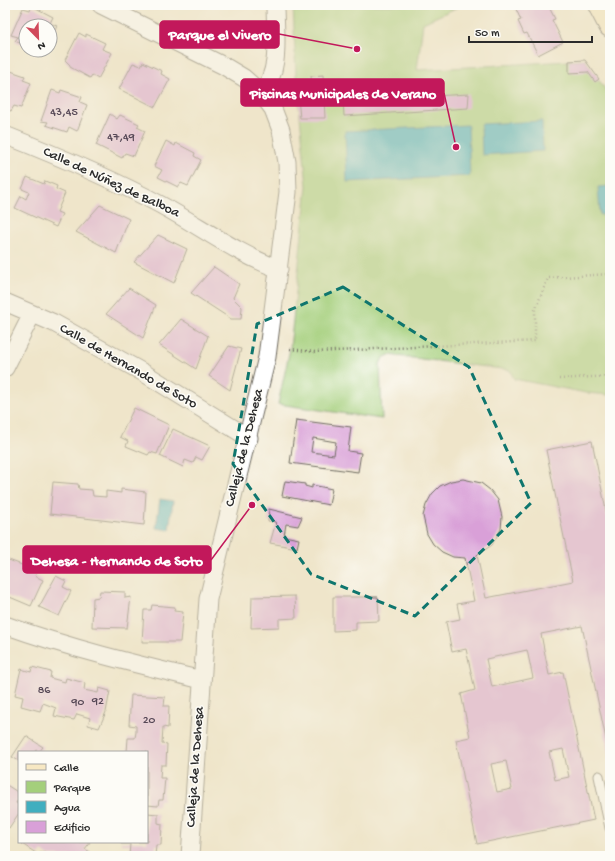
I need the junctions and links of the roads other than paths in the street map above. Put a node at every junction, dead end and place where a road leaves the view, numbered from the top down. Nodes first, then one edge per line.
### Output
1 (101, 5) edge
2 (275, 5) edge
3 (261, 93) junction
4 (5, 135) edge
5 (279, 269) junction
6 (5, 302) edge
7 (32, 314) junction
8 (5, 368) edge
9 (249, 438) junction
10 (5, 624) edge
11 (202, 680) junction
12 (599, 776) dead end
13 (610, 828) edge
14 (190, 856) edge

1 - 3 street, Calleja de la Dehesa
2 - 3 street
3 - 5 street, Calleja de la Dehesa
4 - 5 street, Calle de Núñez de Balboa
5 - 9 street, Calleja de la Dehesa
6 - 7 street, Calle de Hernando de Soto
7 - 8 street
7 - 9 street, Calle de Hernando de Soto
9 - 11 street, Calleja de la Dehesa
10 - 11 street
11 - 14 street, Calleja de la Dehesa
12 - 13 lane

